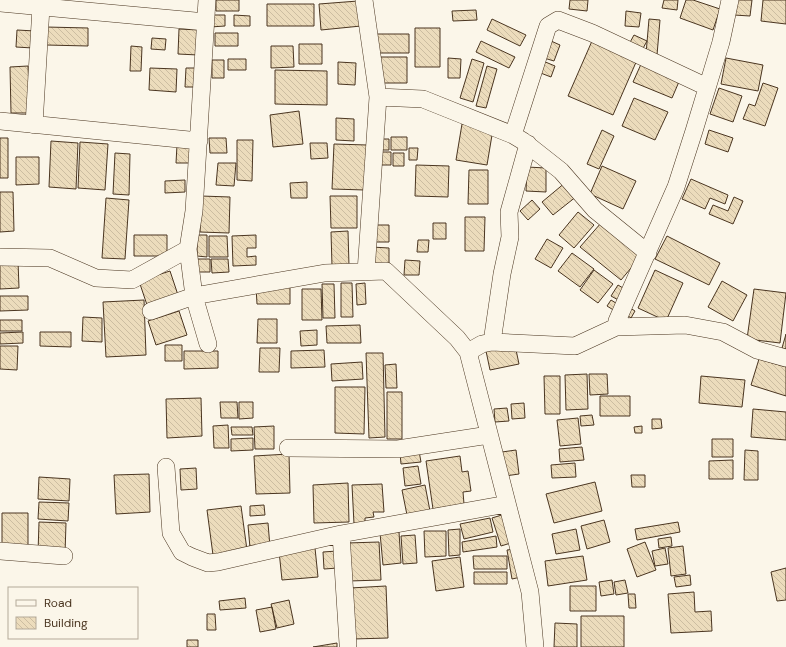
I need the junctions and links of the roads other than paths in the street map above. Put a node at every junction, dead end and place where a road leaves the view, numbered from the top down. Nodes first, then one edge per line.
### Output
1 (207, 0) edge
2 (364, 0) edge
3 (730, 0) edge
4 (0, 3) edge
5 (41, 7) junction
6 (206, 22) junction
7 (707, 87) junction
8 (378, 97) junction
9 (0, 121) edge
10 (34, 125) junction
11 (513, 135) junction
12 (199, 141) junction
13 (528, 144) junction
14 (188, 249) junction
15 (648, 253) junction
16 (0, 258) edge
17 (366, 272) junction
18 (194, 296) junction
19 (151, 311) dead end
20 (616, 327) junction
21 (492, 342) junction
22 (208, 344) dead end
23 (468, 352) junction
24 (786, 358) edge
25 (489, 435) junction
26 (288, 448) dead end
27 (166, 467) dead end
28 (507, 504) junction
29 (340, 534) junction
30 (0, 551) edge
31 (64, 556) dead end
32 (348, 644) dead end
33 (535, 647) edge

1 - 6 street
2 - 8 street
3 - 7 street
4 - 5 street
5 - 6 street
5 - 10 street
6 - 12 street
7 - 11 street
7 - 15 street
8 - 11 street
8 - 17 street
9 - 10 street
10 - 12 street
11 - 13 street
12 - 14 street
13 - 15 street
13 - 21 street
14 - 16 street
14 - 18 street
15 - 20 street
17 - 18 street
17 - 23 street
18 - 19 street
18 - 22 street
20 - 21 street
20 - 24 street
21 - 23 street
23 - 25 street
25 - 26 street
25 - 28 street
27 - 29 street
28 - 29 street
28 - 33 street
29 - 32 street
30 - 31 street

